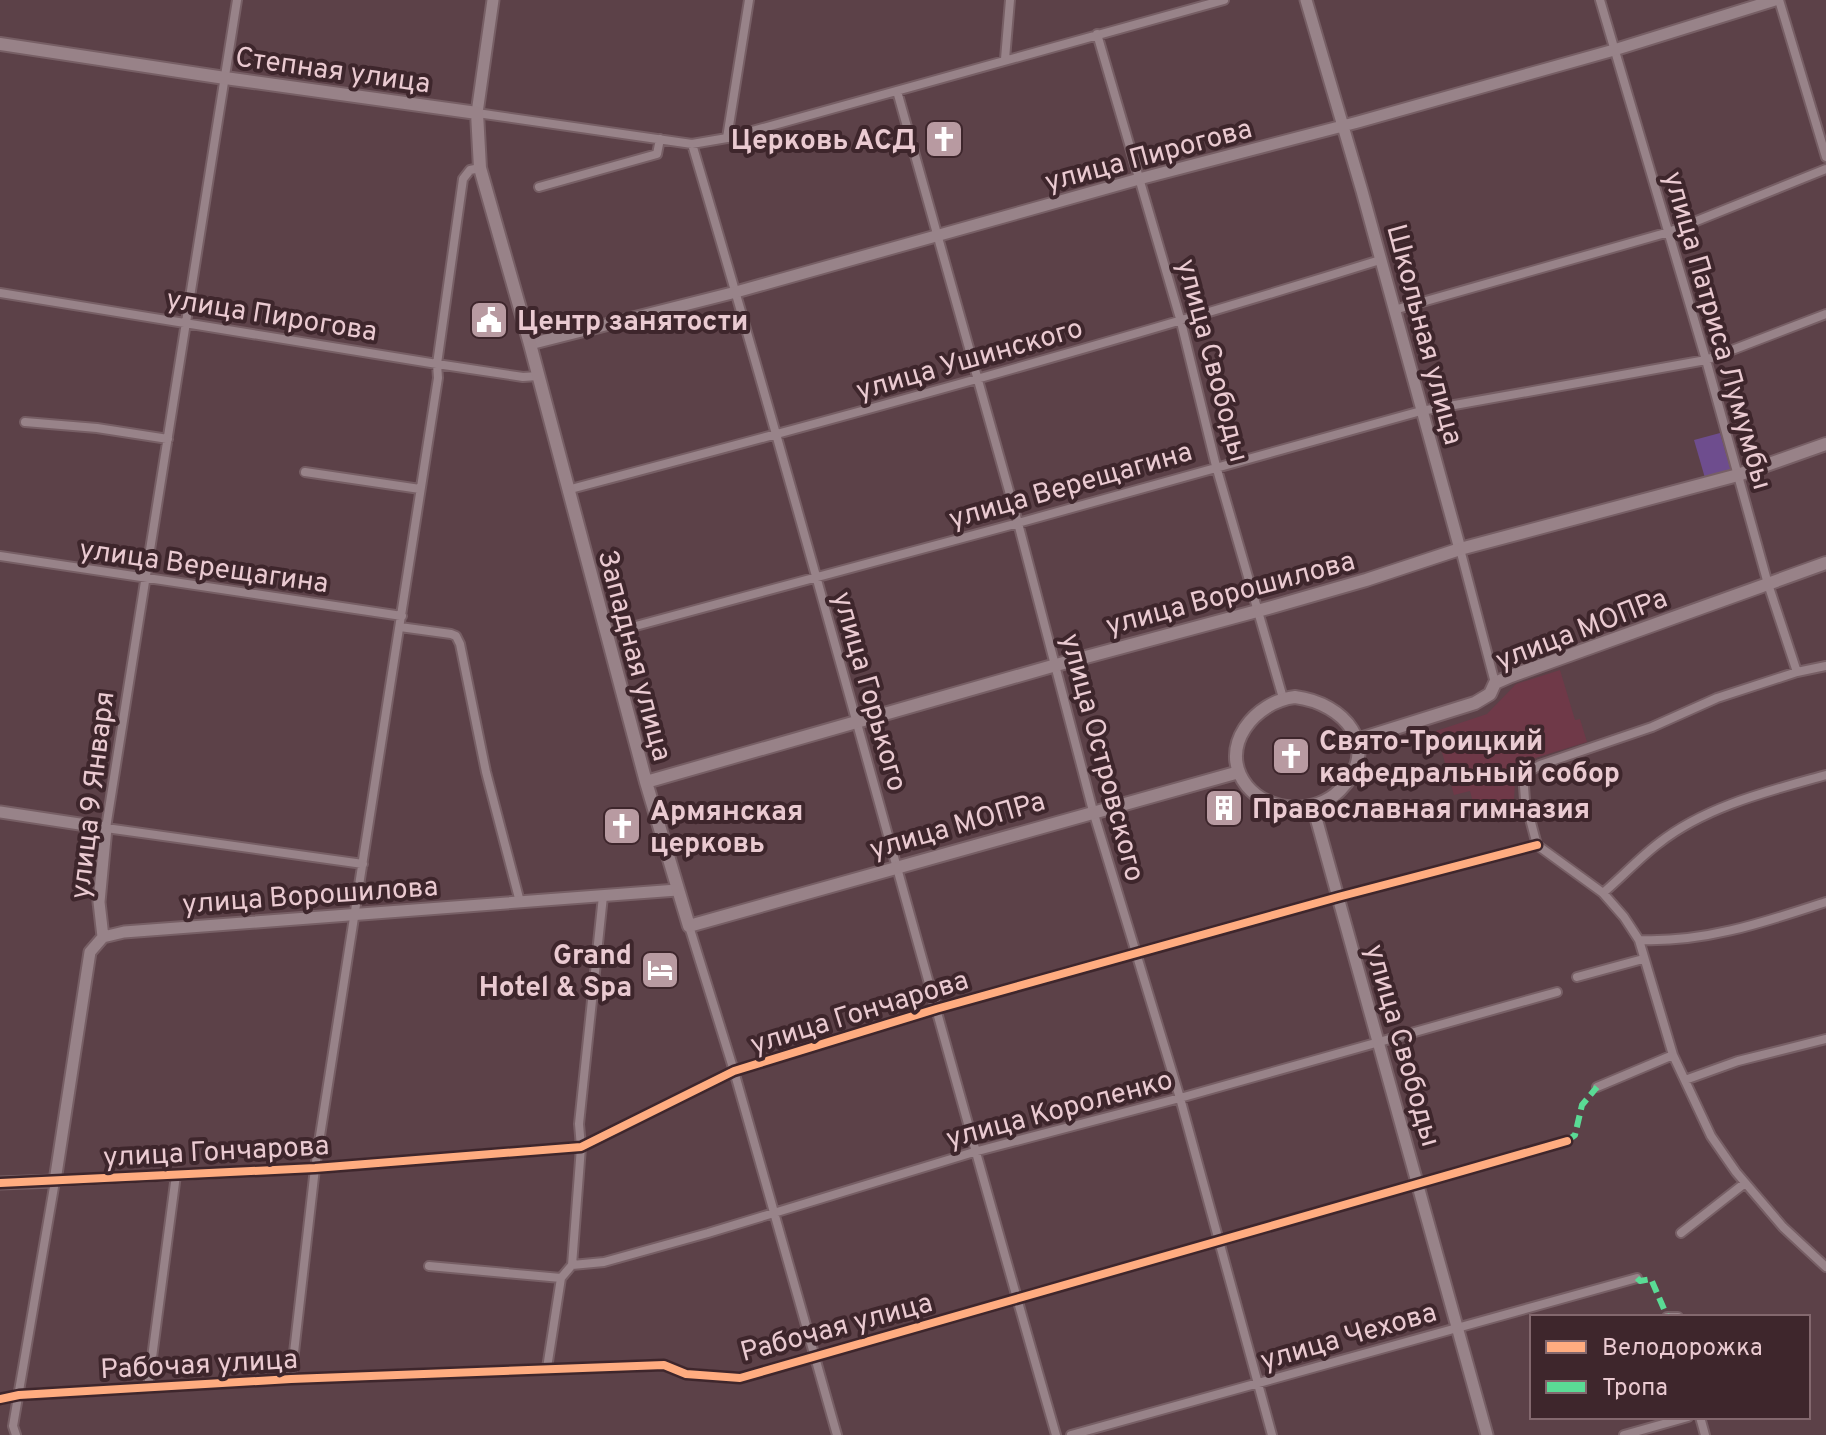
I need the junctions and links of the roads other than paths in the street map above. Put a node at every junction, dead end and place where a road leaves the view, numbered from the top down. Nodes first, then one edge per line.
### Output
1 (237, 0) edge
2 (493, 0) edge
3 (749, 0) edge
4 (1010, 0) edge
5 (1224, 0) edge
6 (1306, 0) edge
7 (1600, 0) edge
8 (1777, 0) edge
9 (1097, 34) junction
10 (0, 44) edge
11 (1614, 50) junction
12 (1005, 59) junction
13 (225, 78) junction
14 (897, 91) junction
15 (477, 113) junction
16 (1343, 124) junction
17 (727, 138) junction
18 (660, 139) junction
19 (692, 144) junction
20 (1826, 157) edge
21 (480, 168) junction
22 (1826, 169) edge
23 (1139, 179) junction
24 (539, 187) dead end
25 (1669, 232) junction
26 (938, 237) junction
27 (1380, 260) junction
28 (736, 292) junction
29 (0, 293) edge
30 (1394, 310) junction
31 (1826, 314) edge
32 (1181, 322) junction
33 (186, 325) junction
34 (530, 344) junction
35 (1706, 360) junction
36 (437, 364) junction
37 (538, 376) junction
38 (977, 379) junction
39 (1421, 411) junction
40 (25, 422) dead end
41 (776, 435) junction
42 (168, 439) junction
43 (1826, 444) edge
44 (1216, 466) junction
45 (305, 472) dead end
46 (1738, 475) junction
47 (420, 489) junction
48 (567, 490) junction
49 (1018, 523) junction
50 (1460, 549) junction
51 (0, 556) edge
52 (1826, 563) edge
53 (817, 577) junction
54 (146, 579) junction
55 (1768, 584) junction
56 (1259, 611) junction
57 (402, 616) junction
58 (400, 627) junction
59 (606, 634) junction
60 (1056, 665) junction
61 (1826, 666) edge
62 (1797, 672) junction
63 (1495, 683) junction
64 (1283, 698) junction
65 (856, 722) junction
66 (1357, 740) junction
67 (1239, 772) junction
68 (1826, 775) edge
69 (646, 782) junction
70 (1313, 807) junction
71 (1093, 811) junction
72 (0, 812) edge
73 (106, 828) junction
74 (1537, 845) junction
75 (363, 864) junction
76 (897, 866) junction
77 (677, 890) junction
78 (1603, 893) junction
79 (603, 896) junction
80 (1338, 897) junction
81 (520, 902) junction
82 (1826, 902) edge
83 (355, 915) junction
84 (689, 926) junction
85 (103, 937) junction
86 (1639, 940) junction
87 (1137, 954) junction
88 (1643, 959) junction
89 (1577, 977) dead end
90 (1557, 992) dead end
91 (936, 1009) junction
92 (1826, 1039) edge
93 (1379, 1042) junction
94 (1673, 1055) junction
95 (734, 1071) junction
96 (1685, 1080) junction
97 (1597, 1087) dead end
98 (1180, 1098) junction
99 (1567, 1141) dead end
100 (581, 1147) junction
101 (974, 1152) junction
102 (315, 1168) junction
103 (176, 1175) junction
104 (55, 1181) junction
105 (0, 1183) edge
106 (1418, 1183) junction
107 (1745, 1183) junction
108 (774, 1214) junction
109 (1681, 1233) dead end
110 (1219, 1240) junction
111 (572, 1265) junction
112 (429, 1266) dead end
113 (1826, 1267) edge
114 (561, 1278) junction
115 (1637, 1278) dead end
116 (1017, 1298) junction
117 (1458, 1328) junction
118 (813, 1357) junction
119 (547, 1368) junction
120 (291, 1379) junction
121 (1258, 1383) junction
122 (148, 1388) junction
123 (19, 1395) junction
124 (0, 1399) edge
125 (1681, 1419) edge
126 (16, 1435) edge
127 (837, 1435) edge
128 (1056, 1435) edge
129 (1071, 1435) edge
130 (1272, 1435) edge
131 (1487, 1435) edge
132 (1624, 1435) edge

1 - 13 street, улица 9 Января
2 - 15 street
3 - 17 street
4 - 12 street
5 - 9 street, Степная улица
6 - 16 street, Школьная улица
7 - 11 street, улица Патриса Лумумбы
8 - 11 street, улица Пирогова
8 - 20 street
9 - 12 street, Степная улица
9 - 23 street, улица Свободы
10 - 13 main road, Степная улица
11 - 16 street, улица Пирогова
11 - 25 street, улица Патриса Лумумбы
12 - 14 street, Степная улица
13 - 15 main road, Степная улица
13 - 33 street, улица 9 Января
14 - 17 street, Степная улица
14 - 26 street, улица Островского
15 - 18 street, Степная улица
15 - 21 main road, Западная улица
16 - 23 street, улица Пирогова
16 - 27 street, Школьная улица
17 - 19 street, Степная улица
18 - 19 street, Степная улица
18 - 24 street
19 - 28 street, улица Горького
21 - 34 main road, Западная улица
21 - 36 street
22 - 25 street
23 - 26 street, улица Пирогова
23 - 32 street, улица Свободы
25 - 30 street
25 - 35 street, улица Патриса Лумумбы
26 - 28 street, улица Пирогова
26 - 38 street, улица Островского
27 - 30 street, Школьная улица
27 - 32 street, улица Ушинского
28 - 34 street, улица Пирогова
28 - 41 street, улица Горького
29 - 33 street, улица Пирогова
30 - 39 street, Школьная улица
31 - 35 street, улица Верещагина
32 - 38 street, улица Ушинского
32 - 44 street, улица Свободы
33 - 36 street, улица Пирогова
33 - 42 street, улица 9 Января
34 - 37 main road, Западная улица
35 - 39 street, улица Верещагина
35 - 46 street, улица Патриса Лумумбы
36 - 37 street, улица Пирогова
36 - 47 street
37 - 48 main road, Западная улица
38 - 41 street, улица Ушинского
38 - 49 street, улица Островского
39 - 44 street, улица Верещагина
39 - 50 street, Школьная улица
40 - 42 street
41 - 48 street, улица Ушинского
41 - 53 street, улица Горького
42 - 54 street, улица 9 Января
43 - 46 main road, улица Ворошилова
44 - 49 street, улица Верещагина
44 - 56 street, улица Свободы
45 - 47 street
46 - 50 main road, улица Ворошилова
46 - 55 street, улица Патриса Лумумбы
47 - 57 street
48 - 59 main road, Западная улица
49 - 53 street, улица Верещагина
49 - 60 street, улица Островского
50 - 56 main road, улица Ворошилова
50 - 63 street, Школьная улица
51 - 54 street, улица Верещагина
52 - 55 main road, улица МОПРа
53 - 59 street, улица Верещагина
53 - 65 street, улица Горького
54 - 57 street, улица Верещагина
54 - 73 street, улица 9 Января
55 - 62 street, улица Патриса Лумумбы
55 - 63 main road, улица МОПРа
56 - 60 main road, улица Ворошилова
56 - 64 street, улица Свободы
57 - 58 street
58 - 75 street
58 - 81 street
59 - 69 main road, Западная улица
60 - 65 main road, улица Ворошилова
60 - 71 street, улица Островского
61 - 62 street
62 - 74 street
63 - 66 main road, улица МОПРа
64 - 66 main road
64 - 67 main road
65 - 69 main road, улица Ворошилова
65 - 76 street, улица Горького
66 - 70 main road
67 - 70 main road
67 - 71 main road, улица МОПРа
68 - 78 street
69 - 77 main road, Западная улица
70 - 80 street, улица Свободы
71 - 76 main road, улица МОПРа
71 - 87 street, улица Островского
72 - 73 street, улица Ворошилова
73 - 75 street, улица Ворошилова
73 - 85 street, улица 9 Января
74 - 78 street
74 - 80 street, улица Гончарова
75 - 83 street
76 - 84 main road, улица МОПРа
76 - 91 street, улица Горького
77 - 79 street, улица Ворошилова
77 - 84 main road, Западная улица
78 - 86 street
79 - 81 street, улица Ворошилова
79 - 100 street
80 - 87 street, улица Гончарова
80 - 93 street, улица Свободы
81 - 83 street, улица Ворошилова
82 - 86 street
83 - 85 street, улица Ворошилова
83 - 102 street
84 - 95 street, Западная улица
85 - 104 street, улица 9 Января
86 - 88 street
87 - 91 street, улица Гончарова
87 - 98 street, улица Островского
88 - 89 street
88 - 94 street
90 - 93 street, улица Короленко
91 - 95 street, улица Гончарова
91 - 101 street, улица Горького
92 - 96 street
93 - 98 street, улица Короленко
93 - 106 street, улица Свободы
94 - 96 street
94 - 97 street
95 - 100 street, улица Гончарова
95 - 108 street, Западная улица
96 - 107 street
98 - 101 street, улица Короленко
98 - 110 street, улица Островского
99 - 106 street, Рабочая улица
100 - 102 street, улица Гончарова
100 - 111 street
101 - 108 street, улица Короленко
101 - 116 street, улица Горького
102 - 103 street, улица Гончарова
102 - 120 street
103 - 104 street, улица Гончарова
103 - 122 street
104 - 105 street, улица Гончарова
104 - 123 street, улица 9 Января
106 - 110 street, Рабочая улица
106 - 117 street, улица Свободы
107 - 109 street
107 - 113 street
108 - 111 street, улица Короленко
108 - 118 street, Западная улица
110 - 116 street, Рабочая улица
110 - 121 street, улица Островского
111 - 114 street
112 - 114 street
114 - 119 street
115 - 117 street, улица Чехова
116 - 118 street, Рабочая улица
116 - 128 street, улица Горького
117 - 121 street, улица Чехова
117 - 131 street, улица Свободы
118 - 119 street, Рабочая улица
118 - 127 street, Западная улица
119 - 120 street, Рабочая улица
120 - 122 street, Рабочая улица
121 - 129 street, улица Чехова
121 - 130 street, улица Островского
122 - 123 street, Рабочая улица
123 - 124 street, Рабочая улица
123 - 126 street, улица 9 Января
125 - 132 street

